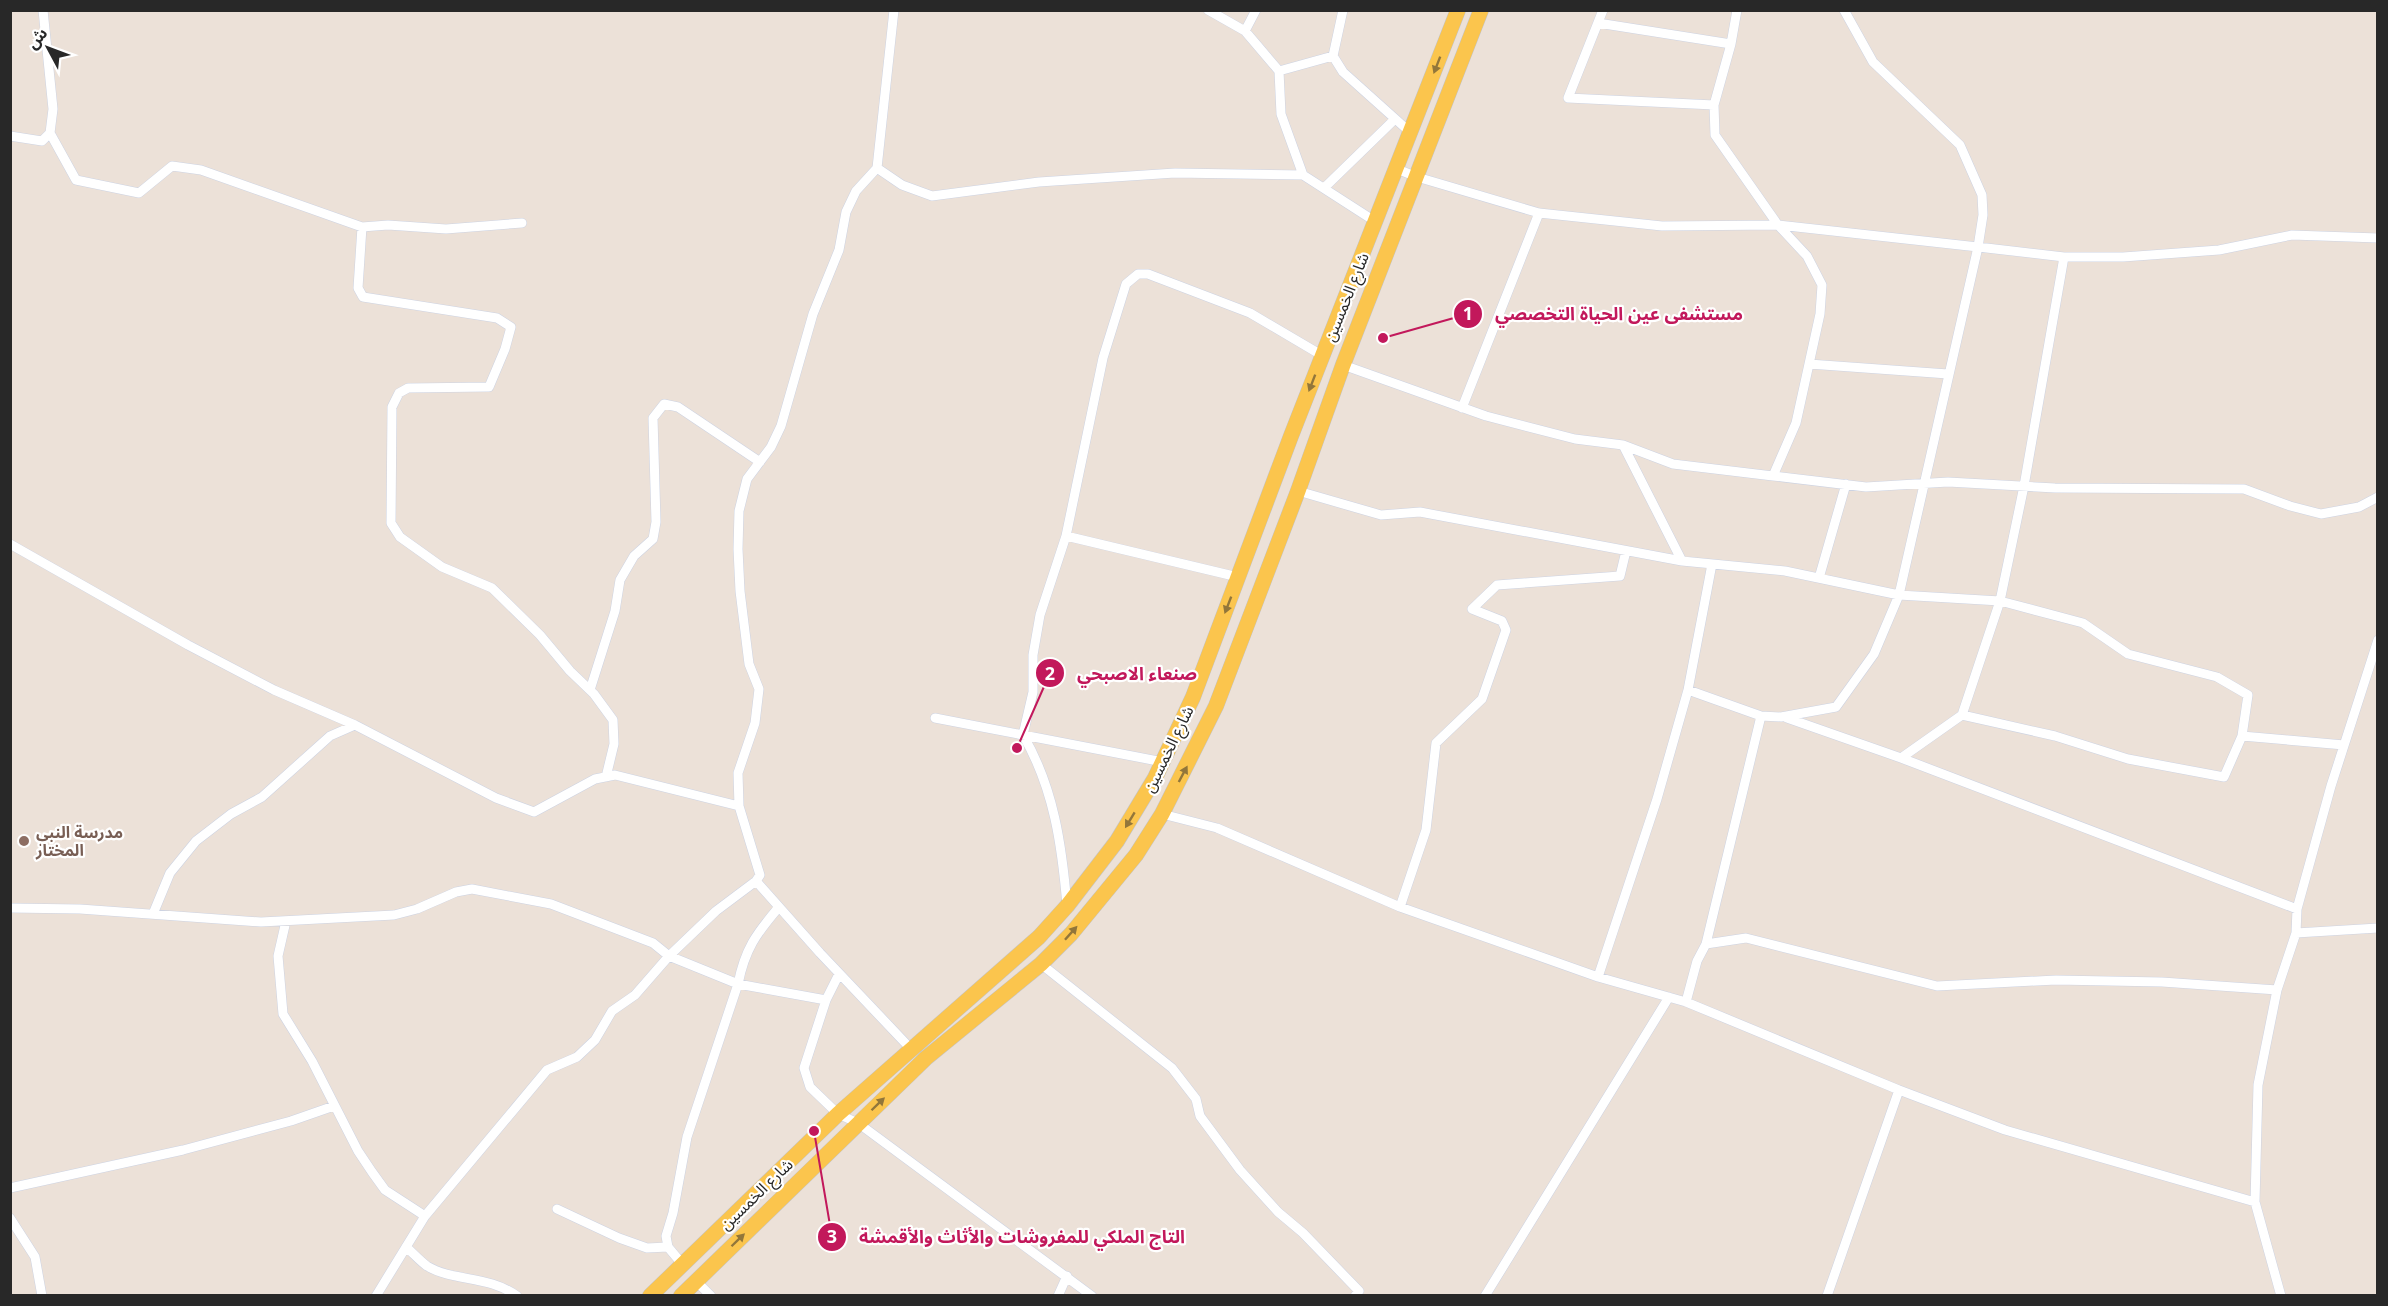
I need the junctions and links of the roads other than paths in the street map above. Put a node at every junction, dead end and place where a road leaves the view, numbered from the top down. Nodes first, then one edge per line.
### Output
1 (43, 10) edge
2 (894, 10) edge
3 (1208, 10) edge
4 (1256, 10) edge
5 (1343, 10) edge
6 (1458, 10) edge
7 (1481, 10) edge
8 (1603, 10) edge
9 (1737, 10) edge
10 (1844, 10) edge
11 (1598, 23) junction
12 (1245, 31) junction
13 (1731, 44) junction
14 (1333, 56) junction
15 (1279, 71) junction
16 (1714, 105) junction
17 (1395, 118) junction
18 (50, 133) junction
19 (1411, 133) junction
20 (10, 136) edge
21 (877, 168) junction
22 (1397, 169) junction
23 (1303, 175) junction
24 (1417, 177) junction
25 (1324, 188) junction
26 (1539, 213) junction
27 (1376, 222) junction
28 (522, 223) dead end
29 (1778, 225) junction
30 (362, 227) junction
31 (2378, 238) edge
32 (1978, 247) junction
33 (2064, 257) junction
34 (1323, 356) junction
35 (1809, 364) junction
36 (1343, 365) junction
37 (1948, 374) junction
38 (1462, 408) junction
39 (1291, 436) junction
40 (1314, 442) junction
41 (1623, 446) junction
42 (760, 462) junction
43 (1773, 476) junction
44 (1924, 482) junction
45 (1846, 484) junction
46 (2024, 486) junction
47 (1298, 490) junction
48 (2378, 497) edge
49 (1066, 536) junction
50 (10, 544) edge
51 (1626, 551) junction
52 (1682, 561) junction
53 (1712, 564) junction
54 (1238, 577) junction
55 (1819, 578) junction
56 (1899, 595) junction
57 (2000, 601) junction
58 (2378, 640) edge
59 (590, 690) junction
60 (1688, 690) junction
61 (1962, 715) junction
62 (1761, 716) junction
63 (1784, 717) junction
64 (935, 718) dead end
65 (355, 725) junction
66 (1023, 735) junction
67 (2242, 736) junction
68 (2344, 745) junction
69 (1901, 758) junction
70 (1163, 762) junction
71 (606, 777) junction
72 (739, 806) junction
73 (1162, 814) junction
74 (1117, 841) junction
75 (1136, 855) junction
76 (756, 881) junction
77 (1068, 906) junction
78 (779, 907) junction
79 (1400, 907) junction
80 (10, 908) edge
81 (2297, 909) junction
82 (153, 914) junction
83 (286, 921) junction
84 (2378, 928) edge
85 (2296, 933) junction
86 (1706, 944) junction
87 (669, 956) junction
88 (1041, 963) junction
89 (839, 974) junction
90 (1598, 977) junction
91 (738, 984) junction
92 (2277, 990) junction
93 (1669, 997) junction
94 (826, 1000) junction
95 (1686, 1002) junction
96 (911, 1049) junction
97 (1899, 1090) junction
98 (334, 1106) junction
99 (838, 1114) junction
100 (858, 1123) junction
101 (10, 1188) edge
102 (2255, 1202) junction
103 (557, 1209) dead end
104 (425, 1216) junction
105 (10, 1218) edge
106 (406, 1246) junction
107 (668, 1246) junction
108 (699, 1250) junction
109 (714, 1264) junction
110 (683, 1265) junction
111 (1067, 1276) junction
112 (696, 1281) junction
113 (1361, 1294) edge
114 (42, 1296) edge
115 (376, 1296) edge
116 (517, 1296) edge
117 (651, 1296) edge
118 (681, 1296) edge
119 (711, 1296) edge
120 (1058, 1296) edge
121 (1092, 1296) edge
122 (1485, 1296) edge
123 (1827, 1296) edge
124 (2281, 1296) edge

1 - 18 street
2 - 21 street
3 - 12 street
4 - 12 street
5 - 14 street
6 -> 19 main road, شارع الخمسين
7 - 24 main road, شارع الخمسين
8 - 11 street
9 - 13 street
10 - 32 street
11 - 13 street
11 - 16 street
12 - 15 street
13 - 16 street
14 - 15 street
14 - 17 street
15 - 23 street
16 - 29 street
17 - 19 street
17 - 25 street
18 - 20 street
18 - 30 street
19 - 22 main road, شارع الخمسين
21 - 23 street
21 - 42 street
22 - 24 street
22 - 27 main road, شارع الخمسين
23 - 25 street
24 - 26 street
24 - 36 main road, شارع الخمسين
25 - 27 street
26 - 29 street
26 - 38 street
27 - 34 main road, شارع الخمسين
28 - 30 street
29 - 32 street
29 - 35 street
30 - 59 street
31 - 33 street
32 - 33 street
32 - 37 street
33 - 46 street
34 -> 39 main road, شارع الخمسين
34 - 49 street
35 - 37 street
35 - 43 street
36 - 38 street
36 - 40 main road, شارع الخمسين
37 - 44 street
38 - 41 street
39 - 40 main road
39 - 54 main road, شارع الخمسين
40 - 47 main road, شارع الخمسين
41 - 43 street
41 - 52 street
42 - 59 street
42 - 72 street
43 - 45 street
44 - 45 street
44 - 46 street
44 - 56 street
45 - 55 street
46 - 48 street
46 - 57 street
47 - 51 street
73 -> 47 main road, شارع الخمسين
49 - 54 street
49 - 66 street
50 - 65 street
51 - 52 street
51 - 79 street
52 - 53 street
53 - 55 street
53 - 60 street
54 -> 70 main road, شارع الخمسين
55 - 56 street
56 - 57 street
56 - 63 street
57 - 61 street
57 - 67 street
58 - 68 street
59 - 71 street
60 - 62 street
60 - 90 street
61 - 67 street
61 - 69 street
62 - 63 street
62 - 86 street
63 - 69 street
64 - 66 street
65 - 71 street
65 - 82 street
66 - 70 street
66 - 77 street
67 - 68 street
68 - 81 street
69 - 81 street
70 -> 74 main road, شارع الخمسين
71 - 72 street
72 - 76 street
73 - 75 main road, شارع الخمسين
73 - 79 street
74 - 75 main road
74 - 77 main road, شارع الخمسين
88 -> 75 main road, شارع الخمسين
76 - 78 street
76 - 87 street
77 - 96 main road, شارع الخمسين
78 - 89 street
78 - 91 street
79 - 90 street
80 - 82 street
81 - 85 street
82 - 83 street
83 - 87 street
83 - 98 street
84 - 85 street
85 - 92 street
86 - 92 street
86 - 95 street
87 - 91 street
87 - 104 street
100 -> 88 main road, شارع الخمسين
88 - 113 street
89 - 94 street
89 - 96 street
90 - 93 street
91 - 94 street
91 - 107 street
92 - 102 street
93 - 95 street
93 - 122 street
94 - 99 street
95 - 97 street
96 - 99 main road, شارع الخمسين
97 - 102 street
97 - 123 street
98 - 101 street
98 - 104 street
99 - 100 street
99 - 108 main road, شارع الخمسين
109 -> 100 main road, شارع الخمسين
100 - 111 street
102 - 124 street
103 - 107 street
104 - 106 street
105 - 114 street
106 - 115 street
106 - 116 street
107 - 110 street
108 - 109 main road
108 - 110 main road, شارع الخمسين
109 - 112 main road, شارع الخمسين
110 - 117 main road, شارع الخمسين
111 - 120 street
111 - 121 street
112 - 118 main road, شارع الخمسين
112 - 119 street

